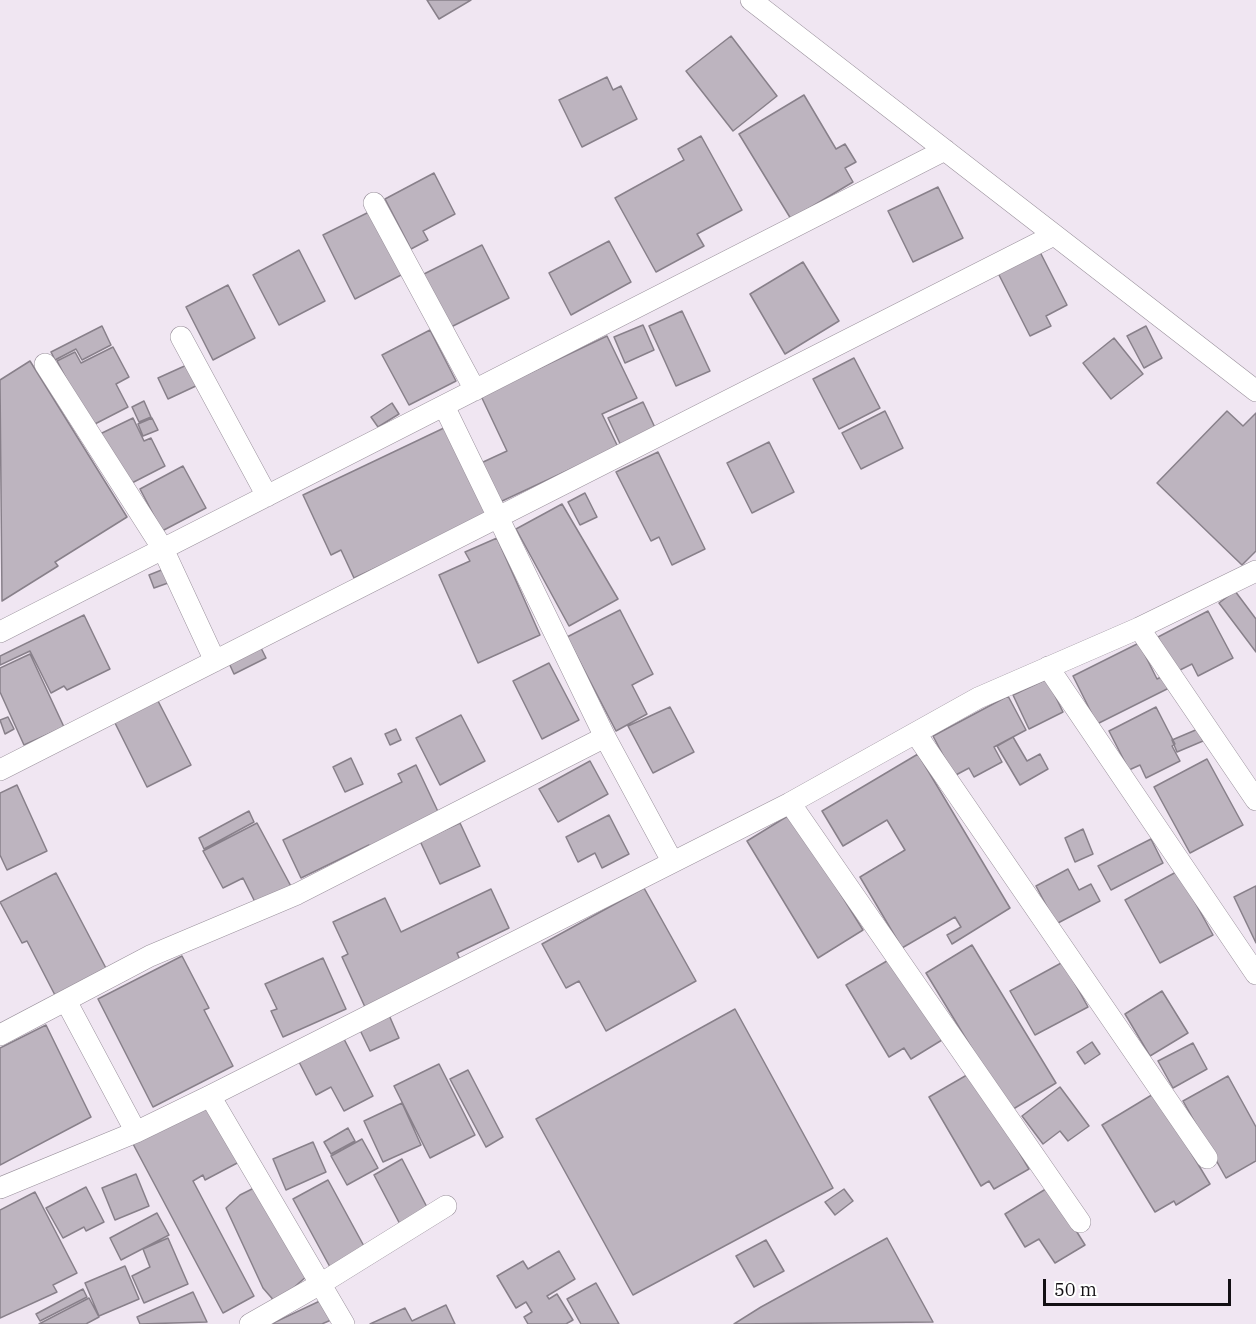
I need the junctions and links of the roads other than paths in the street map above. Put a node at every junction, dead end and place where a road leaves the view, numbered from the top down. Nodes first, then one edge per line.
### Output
1 (751, 0) edge
2 (945, 150) junction
3 (374, 203) dead end
4 (1054, 235) junction
5 (181, 338) dead end
6 (45, 364) dead end
7 (475, 390) junction
8 (1256, 391) edge
9 (444, 406) junction
10 (267, 496) junction
11 (497, 517) junction
12 (163, 549) junction
13 (1256, 571) edge
14 (1138, 628) junction
15 (0, 632) edge
16 (215, 661) junction
17 (1048, 667) junction
18 (916, 734) junction
19 (605, 737) junction
20 (0, 770) edge
21 (1256, 800) edge
22 (790, 803) junction
23 (672, 861) junction
24 (1256, 974) edge
25 (66, 1001) junction
26 (0, 1035) edge
27 (210, 1096) junction
28 (136, 1132) junction
29 (1207, 1158) dead end
30 (0, 1188) edge
31 (446, 1206) dead end
32 (1080, 1222) dead end
33 (322, 1283) junction
34 (250, 1324) edge
35 (344, 1324) edge

1 - 2 street
2 - 4 street
2 - 7 street
3 - 7 street
4 - 8 street
4 - 11 street
5 - 10 street
6 - 12 street
7 - 9 street
9 - 10 street
9 - 11 street
10 - 12 street
11 - 16 street
11 - 19 street
12 - 15 street
12 - 16 street
13 - 14 street
14 - 17 street
14 - 21 street
16 - 20 street
17 - 18 street
17 - 24 street
18 - 22 street
18 - 29 street
19 - 23 street
19 - 25 street
22 - 23 street
22 - 32 street
23 - 27 street
25 - 26 street
25 - 28 street
27 - 28 street
27 - 33 street
28 - 30 street
31 - 33 street
33 - 34 street
33 - 35 street

